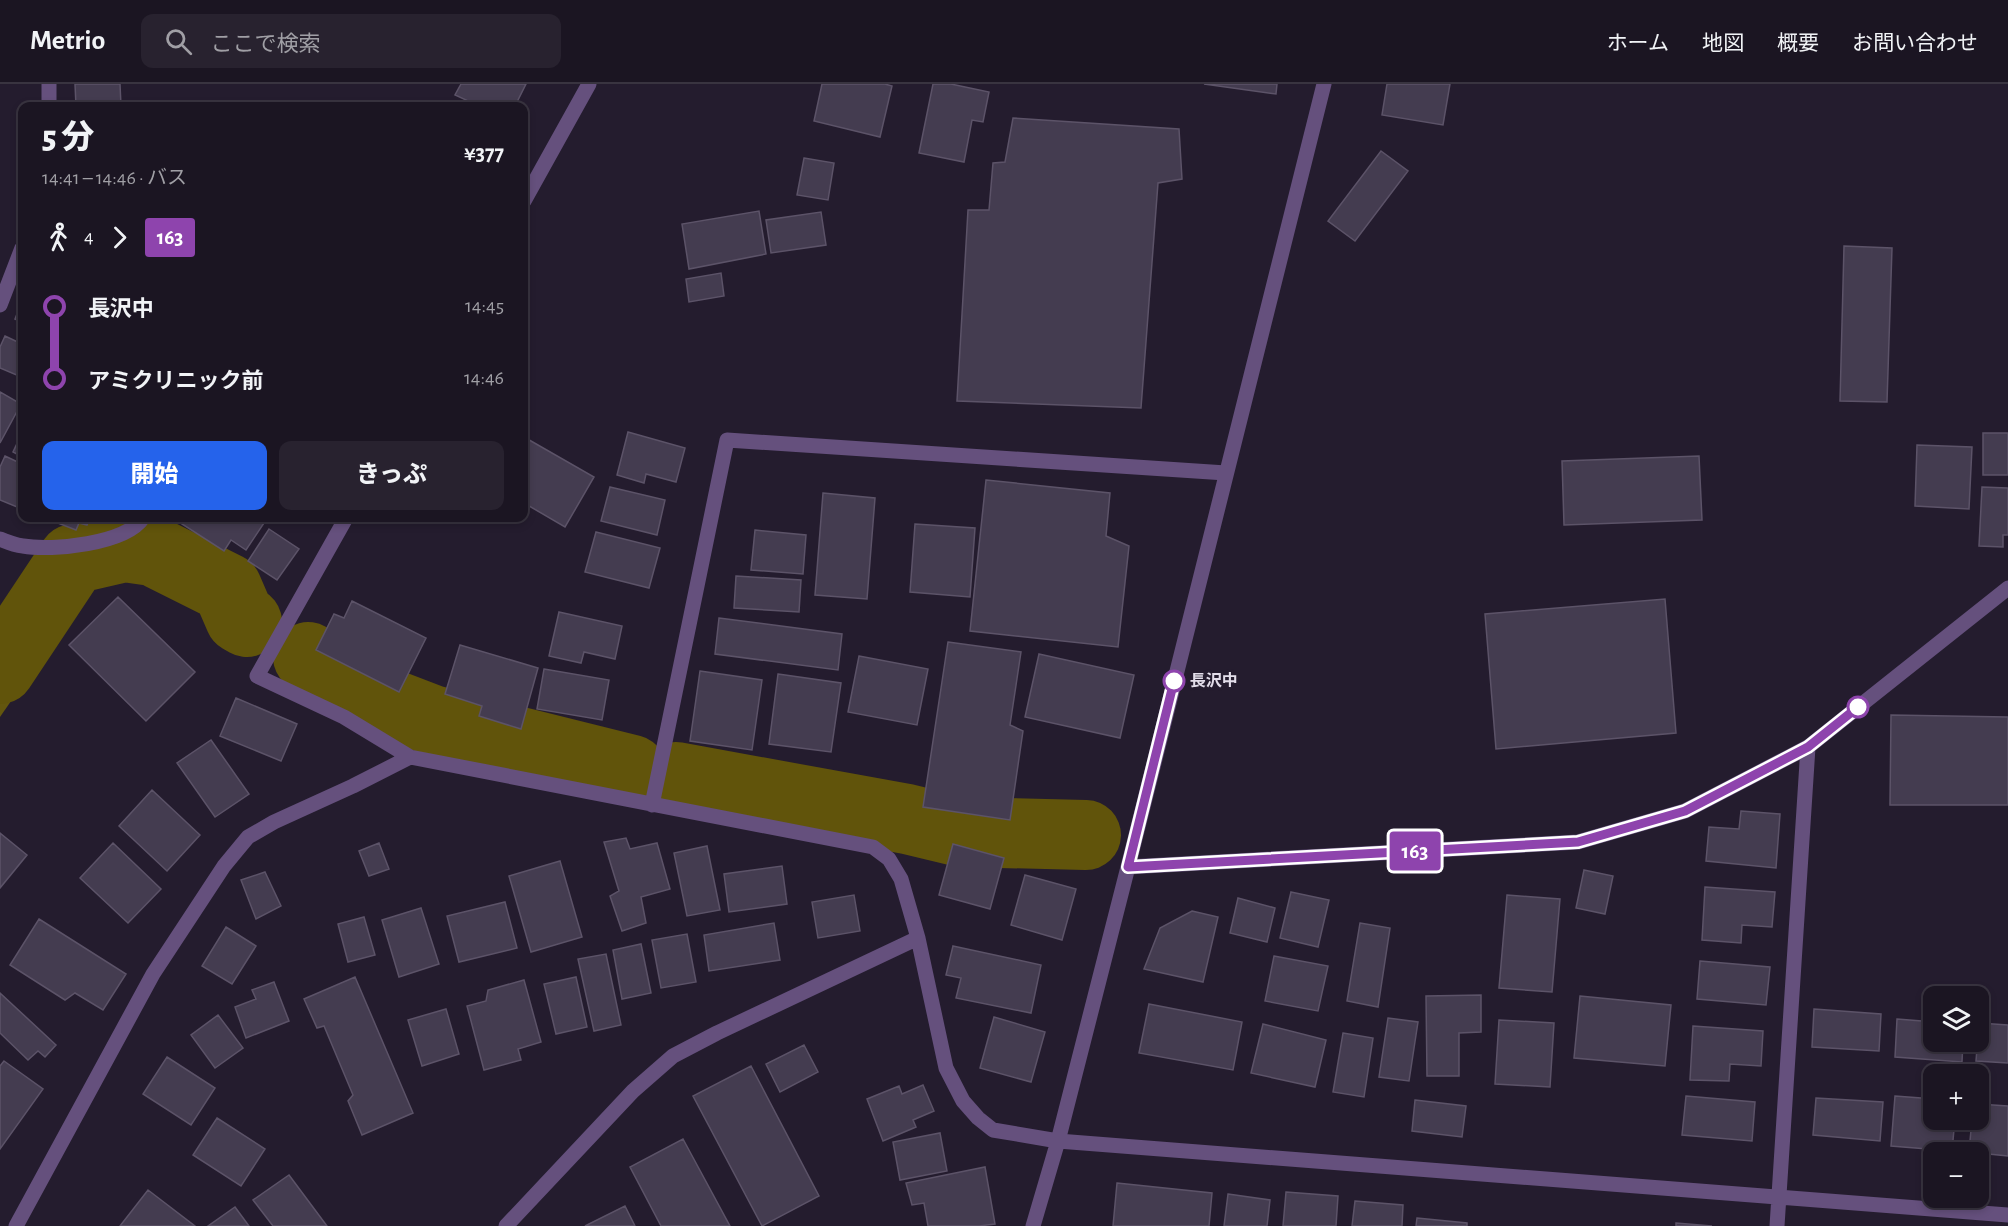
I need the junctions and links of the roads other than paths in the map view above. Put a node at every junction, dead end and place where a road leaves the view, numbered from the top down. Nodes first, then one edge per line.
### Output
1 (50, 84) edge
2 (589, 84) edge
3 (1324, 84) edge
4 (50, 102) edge
5 (528, 194) edge
6 (18, 258) edge
7 (0, 305) edge
8 (1226, 473) junction
9 (141, 522) edge
10 (344, 522) edge
11 (0, 539) edge
12 (2008, 588) edge
13 (1808, 747) junction
14 (410, 757) junction
15 (652, 805) junction
16 (1128, 867) junction
17 (918, 939) junction
18 (1058, 1140) junction
19 (1779, 1197) junction
20 (2008, 1215) edge
21 (16, 1226) edge
22 (506, 1226) edge
23 (1033, 1226) edge
24 (1777, 1226) edge

1 - 4 street
2 - 5 street
3 - 8 street
6 - 7 street
8 - 15 street
8 - 16 street
9 - 11 street
10 - 14 street
12 - 13 street
13 - 16 street
13 - 19 street
14 - 15 street
14 - 21 street
15 - 17 street
16 - 18 street
17 - 18 street
17 - 22 street
18 - 19 street
18 - 23 street
19 - 20 street
19 - 24 street

